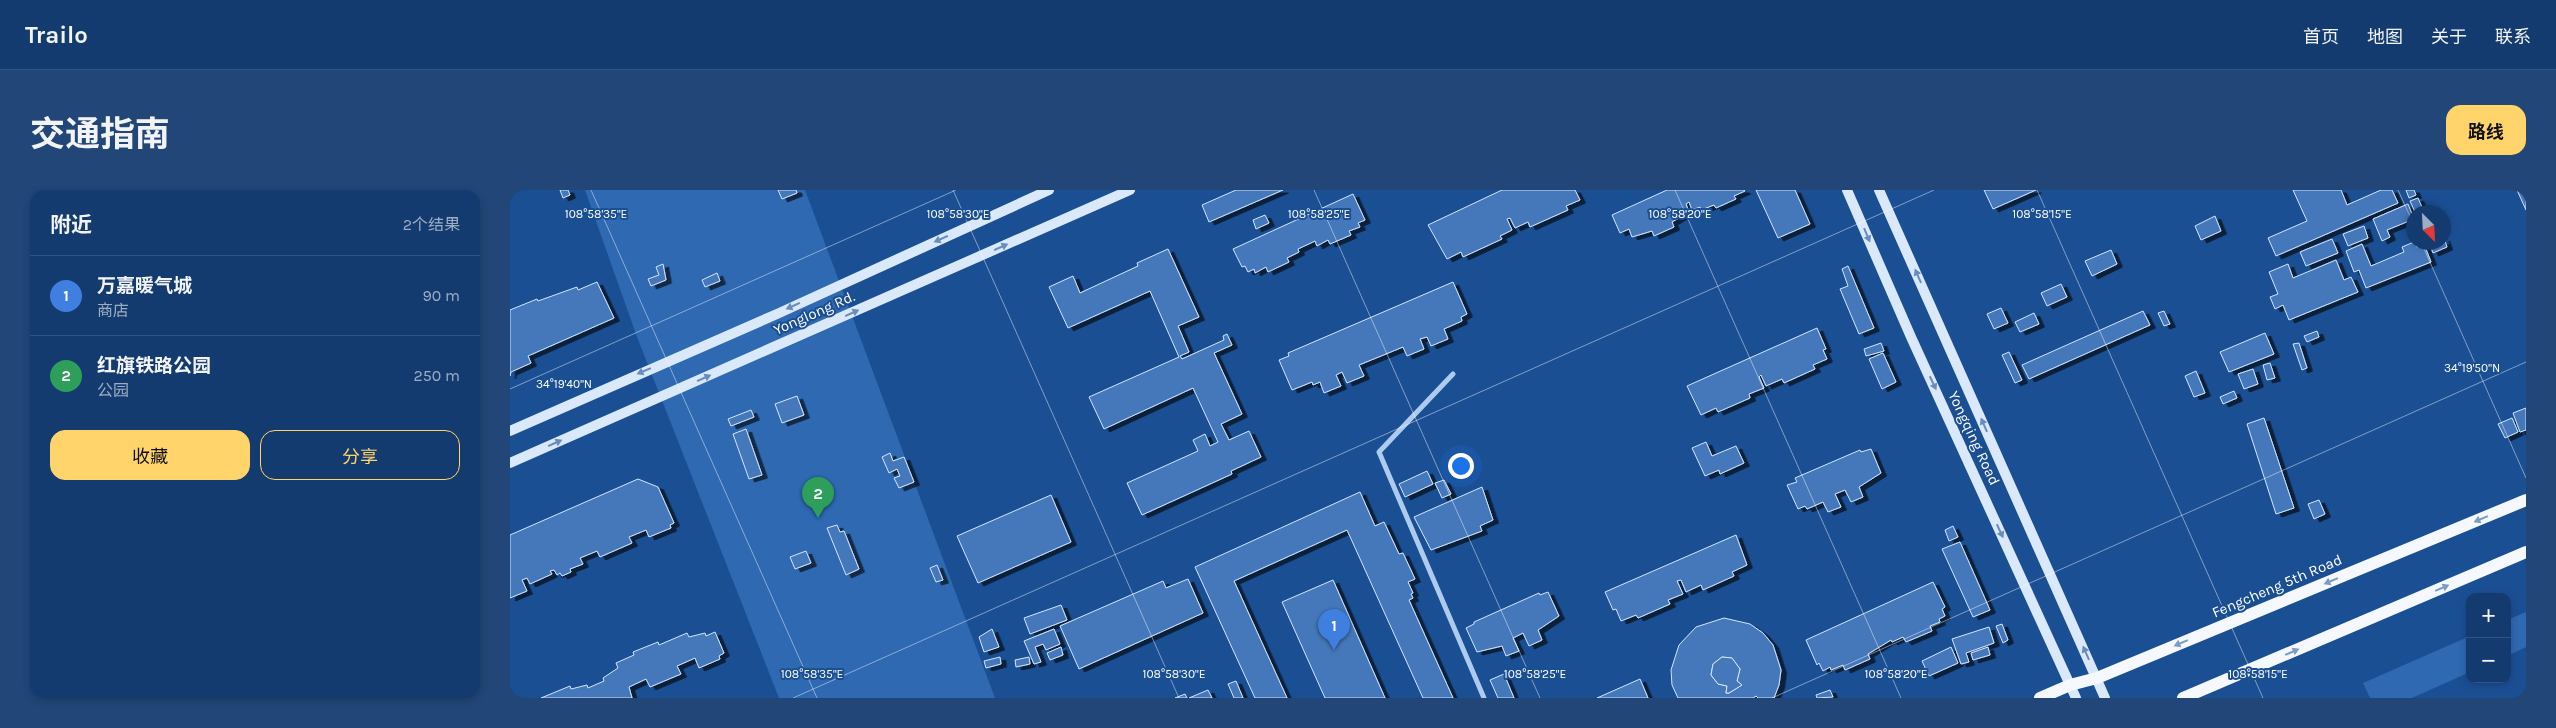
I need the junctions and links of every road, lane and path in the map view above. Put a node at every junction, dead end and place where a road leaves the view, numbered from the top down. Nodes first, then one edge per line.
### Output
1 (1049, 190) edge
2 (1130, 190) edge
3 (1848, 190) edge
4 (1879, 190) edge
5 (1453, 374) dead end
6 (510, 431) edge
7 (510, 463) edge
8 (2526, 500) edge
9 (2526, 552) edge
10 (2097, 678) junction
11 (2070, 685) junction
12 (1484, 698) edge
13 (2040, 698) edge
14 (2076, 698) edge
15 (2105, 698) edge
16 (2183, 698) edge

1 -> 6 street, Yonglong Rd.
7 -> 2 street, Yonglong Rd.
3 -> 11 street, Yongqing Road
10 -> 4 street, Yongqing Road
5 - 12 street
8 -> 10 main road, Fengcheng 5th Road
16 -> 9 main road
10 - 11 main road, Fengcheng 5th Road
10 - 15 street, Yongqing Road
11 - 13 main road, Fengcheng 5th Road
11 - 14 street, Yongqing Road

